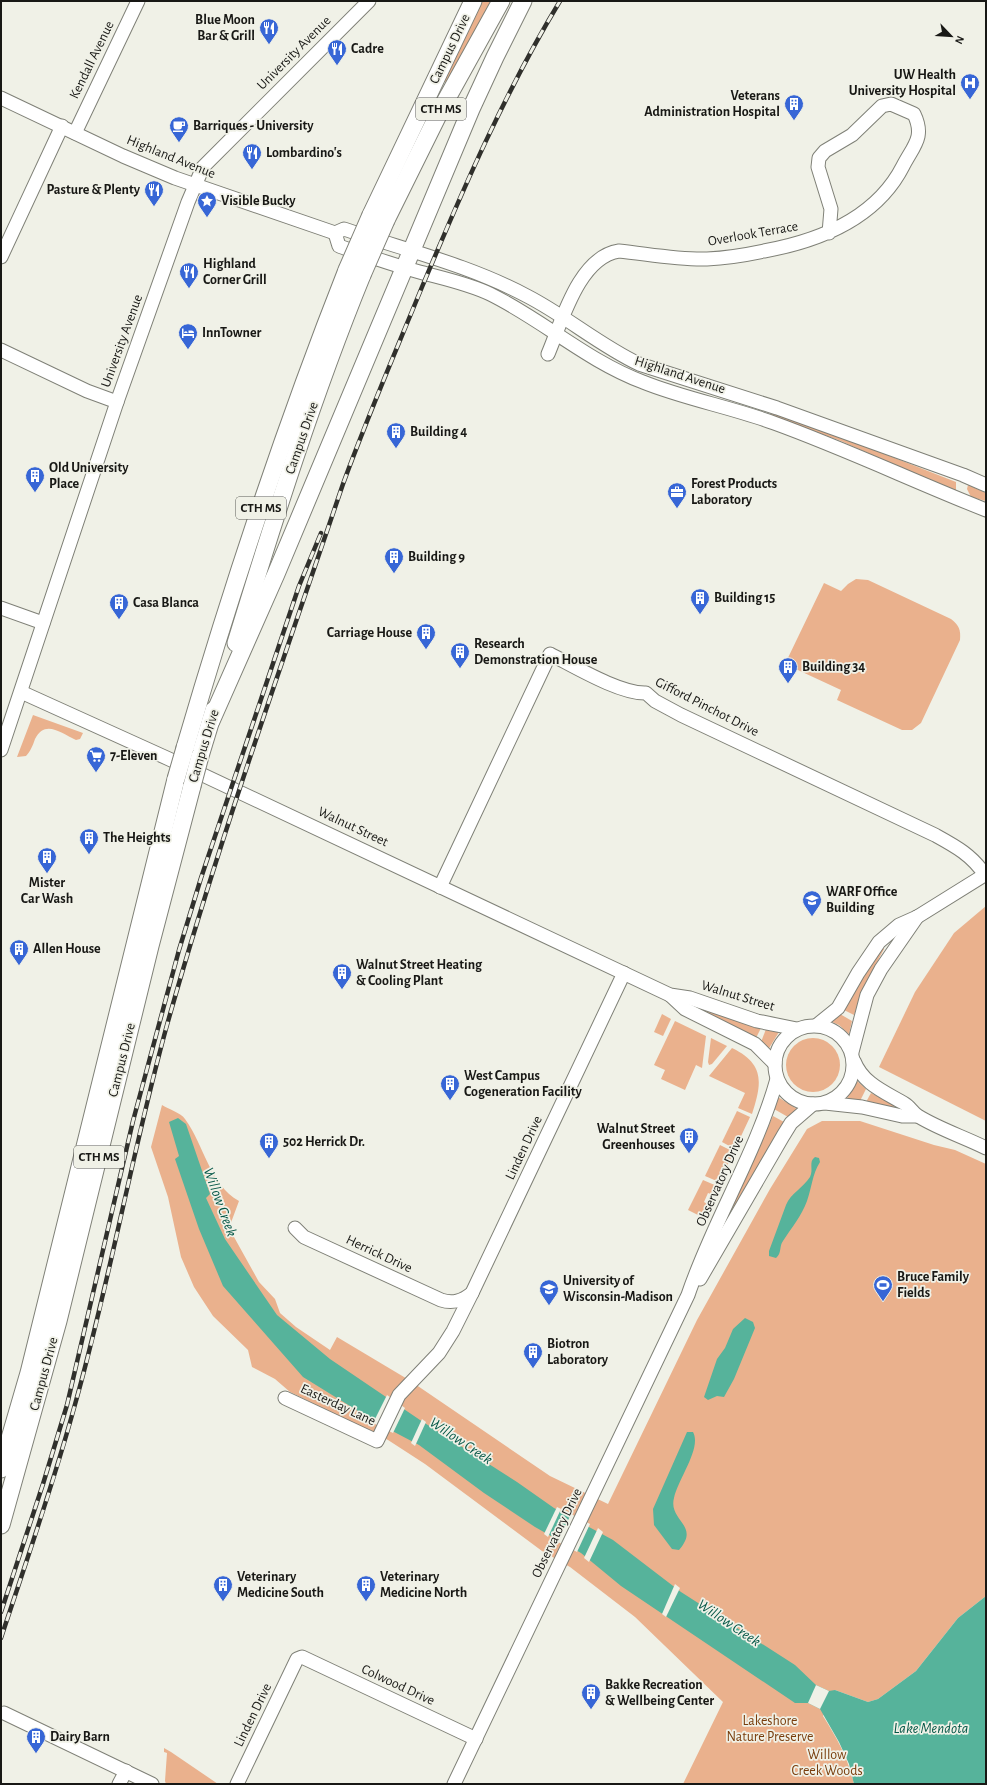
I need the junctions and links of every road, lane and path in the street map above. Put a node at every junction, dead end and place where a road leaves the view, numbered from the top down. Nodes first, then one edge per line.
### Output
1 (138, 1) edge
2 (369, 1) edge
3 (473, 1) edge
4 (501, 1) edge
5 (523, 1) edge
6 (1, 98) edge
7 (62, 126) junction
8 (75, 132) junction
9 (195, 185) junction
10 (378, 217) junction
11 (335, 233) junction
12 (829, 233) junction
13 (411, 252) junction
14 (1, 257) edge
15 (404, 268) junction
16 (354, 273) junction
17 (563, 318) junction
18 (556, 334) junction
19 (1, 350) edge
20 (548, 354) dead end
21 (118, 402) junction
22 (986, 485) edge
23 (986, 510) edge
24 (1, 608) edge
25 (44, 622) junction
26 (21, 692) junction
27 (211, 721) junction
28 (1, 750) edge
29 (985, 874) edge
30 (440, 887) junction
31 (918, 917) junction
32 (624, 973) junction
33 (670, 995) junction
34 (817, 1025) junction
35 (797, 1029) junction
36 (853, 1056) junction
37 (775, 1064) junction
38 (777, 1079) junction
39 (819, 1103) junction
40 (917, 1116) junction
41 (986, 1148) edge
42 (295, 1228) dead end
43 (469, 1295) junction
44 (688, 1295) junction
45 (285, 1398) dead end
46 (377, 1441) joint
47 (1, 1469) edge
48 (1, 1525) edge
49 (302, 1659) joint
50 (4, 1714) dead end
51 (476, 1739) junction
52 (126, 1771) junction
53 (119, 1784) edge
54 (152, 1784) edge
55 (237, 1784) edge
56 (454, 1784) edge

1 - 8 street, Kendall Avenue
2 - 9 street, University Avenue
3 - 10 main road, Campus Drive / CTH MS
4 - 10 main road, Campus Drive / CTH MS
5 - 13 main road
6 - 7 street, Highland Avenue
7 - 8 street, Highland Avenue
7 - 14 street
8 - 9 street, Highland Avenue
9 - 11 street, Highland Avenue
9 - 21 street, University Avenue
10 - 16 main road, Campus Drive / CTH MS, bridge
11 - 13 street, Highland Avenue
11 - 15 street, Highland Avenue
12 - 12 street, Overlook Terrace
12 - 17 street, Overlook Terrace
13 - 15 main road
13 - 17 street, Highland Avenue
15 - 18 street, Highland Avenue
15 - 27 main road
16 - 27 main road, Campus Drive / CTH MS
16 - 47 main road, Campus Drive / CTH MS, bridge
17 - 18 street, Overlook Terrace
17 - 22 street, Highland Avenue
18 - 20 street, Overlook Terrace
18 - 23 street, Highland Avenue
19 - 21 street
21 - 25 street, University Avenue
24 - 25 street
25 - 26 street, University Avenue
26 - 28 street, University Avenue
26 - 30 street, Walnut Street
27 - 48 main road, Campus Drive / CTH MS, bridge
29 - 30 street, Gifford Pinchot Drive
29 - 31 street
30 - 32 street, Walnut Street
31 - 34 street
31 - 36 street
32 - 33 street, Walnut Street
32 - 43 street, Linden Drive
33 - 35 street, Walnut Street
33 - 37 street, Walnut Street
34 - 35 street
34 - 36 street
35 - 37 street
36 - 39 street
36 - 40 street
37 - 38 street
38 - 39 street
38 - 44 street, Observatory Drive
39 - 40 street
39 - 44 street, Observatory Drive
40 - 41 street
42 - 43 street, Herrick Drive
43 - 46 street, Linden Drive
44 - 51 street, Observatory Drive
45 - 46 street, Easterday Lane
49 - 51 street, Colwood Drive
49 - 55 street, Linden Drive
50 - 52 street
51 - 56 street, Observatory Drive
52 - 53 street
52 - 54 street

